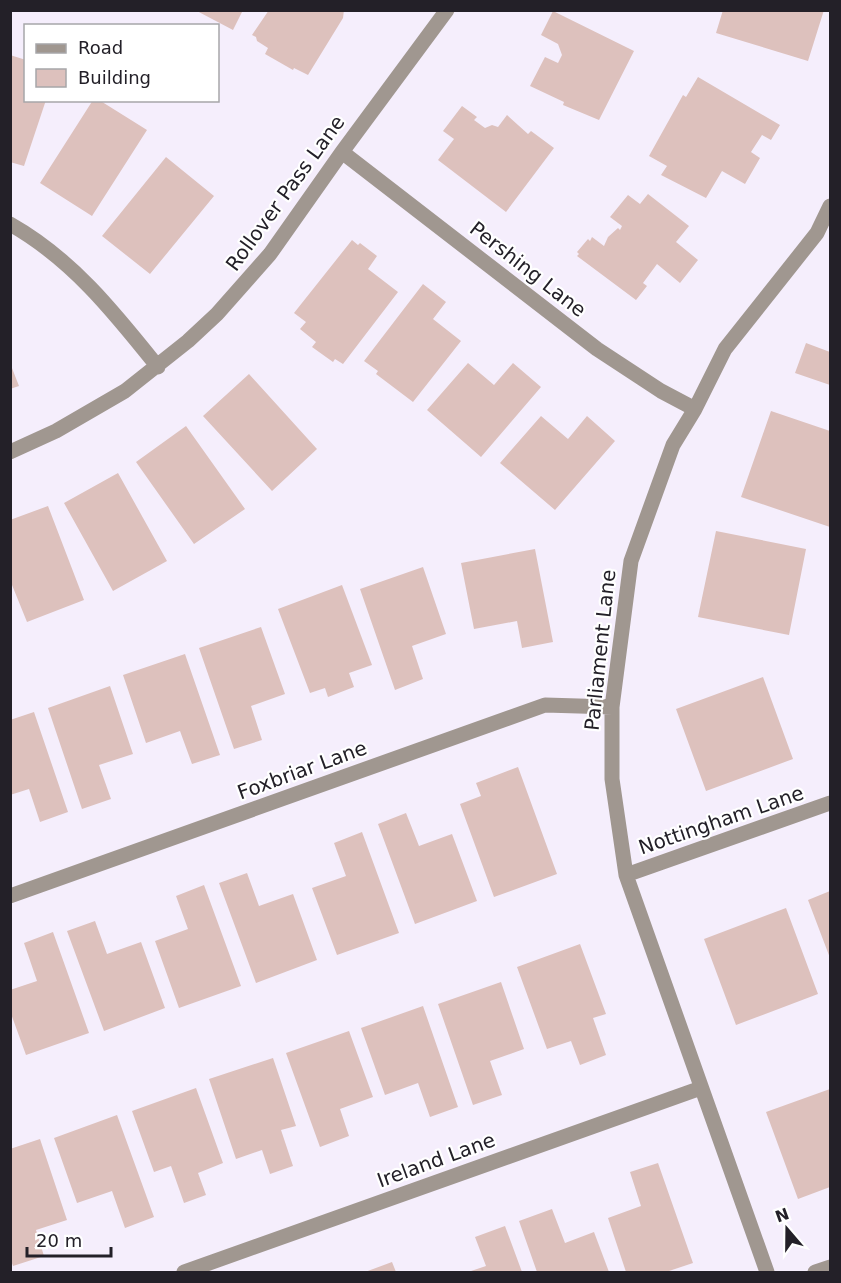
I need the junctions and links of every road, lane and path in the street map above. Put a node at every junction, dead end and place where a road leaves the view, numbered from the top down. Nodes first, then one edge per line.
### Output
1 (447, 10) edge
2 (342, 152) junction
3 (831, 206) edge
4 (10, 224) edge
5 (158, 367) junction
6 (695, 409) junction
7 (10, 452) edge
8 (612, 707) junction
9 (831, 803) edge
10 (626, 875) junction
11 (10, 896) edge
12 (701, 1088) junction
13 (831, 1267) edge
14 (184, 1272) edge
15 (767, 1272) edge
16 (815, 1272) edge

1 - 2 street, Rollover Pass Lane
2 - 5 street, Rollover Pass Lane
2 - 6 street, Pershing Lane
3 - 6 street, Parliament Lane
4 - 5 street
5 - 7 street, Rollover Pass Lane
6 - 8 street, Parliament Lane
8 - 10 street, Parliament Lane
8 - 11 street, Foxbriar Lane
9 - 10 street, Nottingham Lane
10 - 12 street, Parliament Lane
12 - 14 street, Ireland Lane
12 - 15 street, Parliament Lane
13 - 16 street

